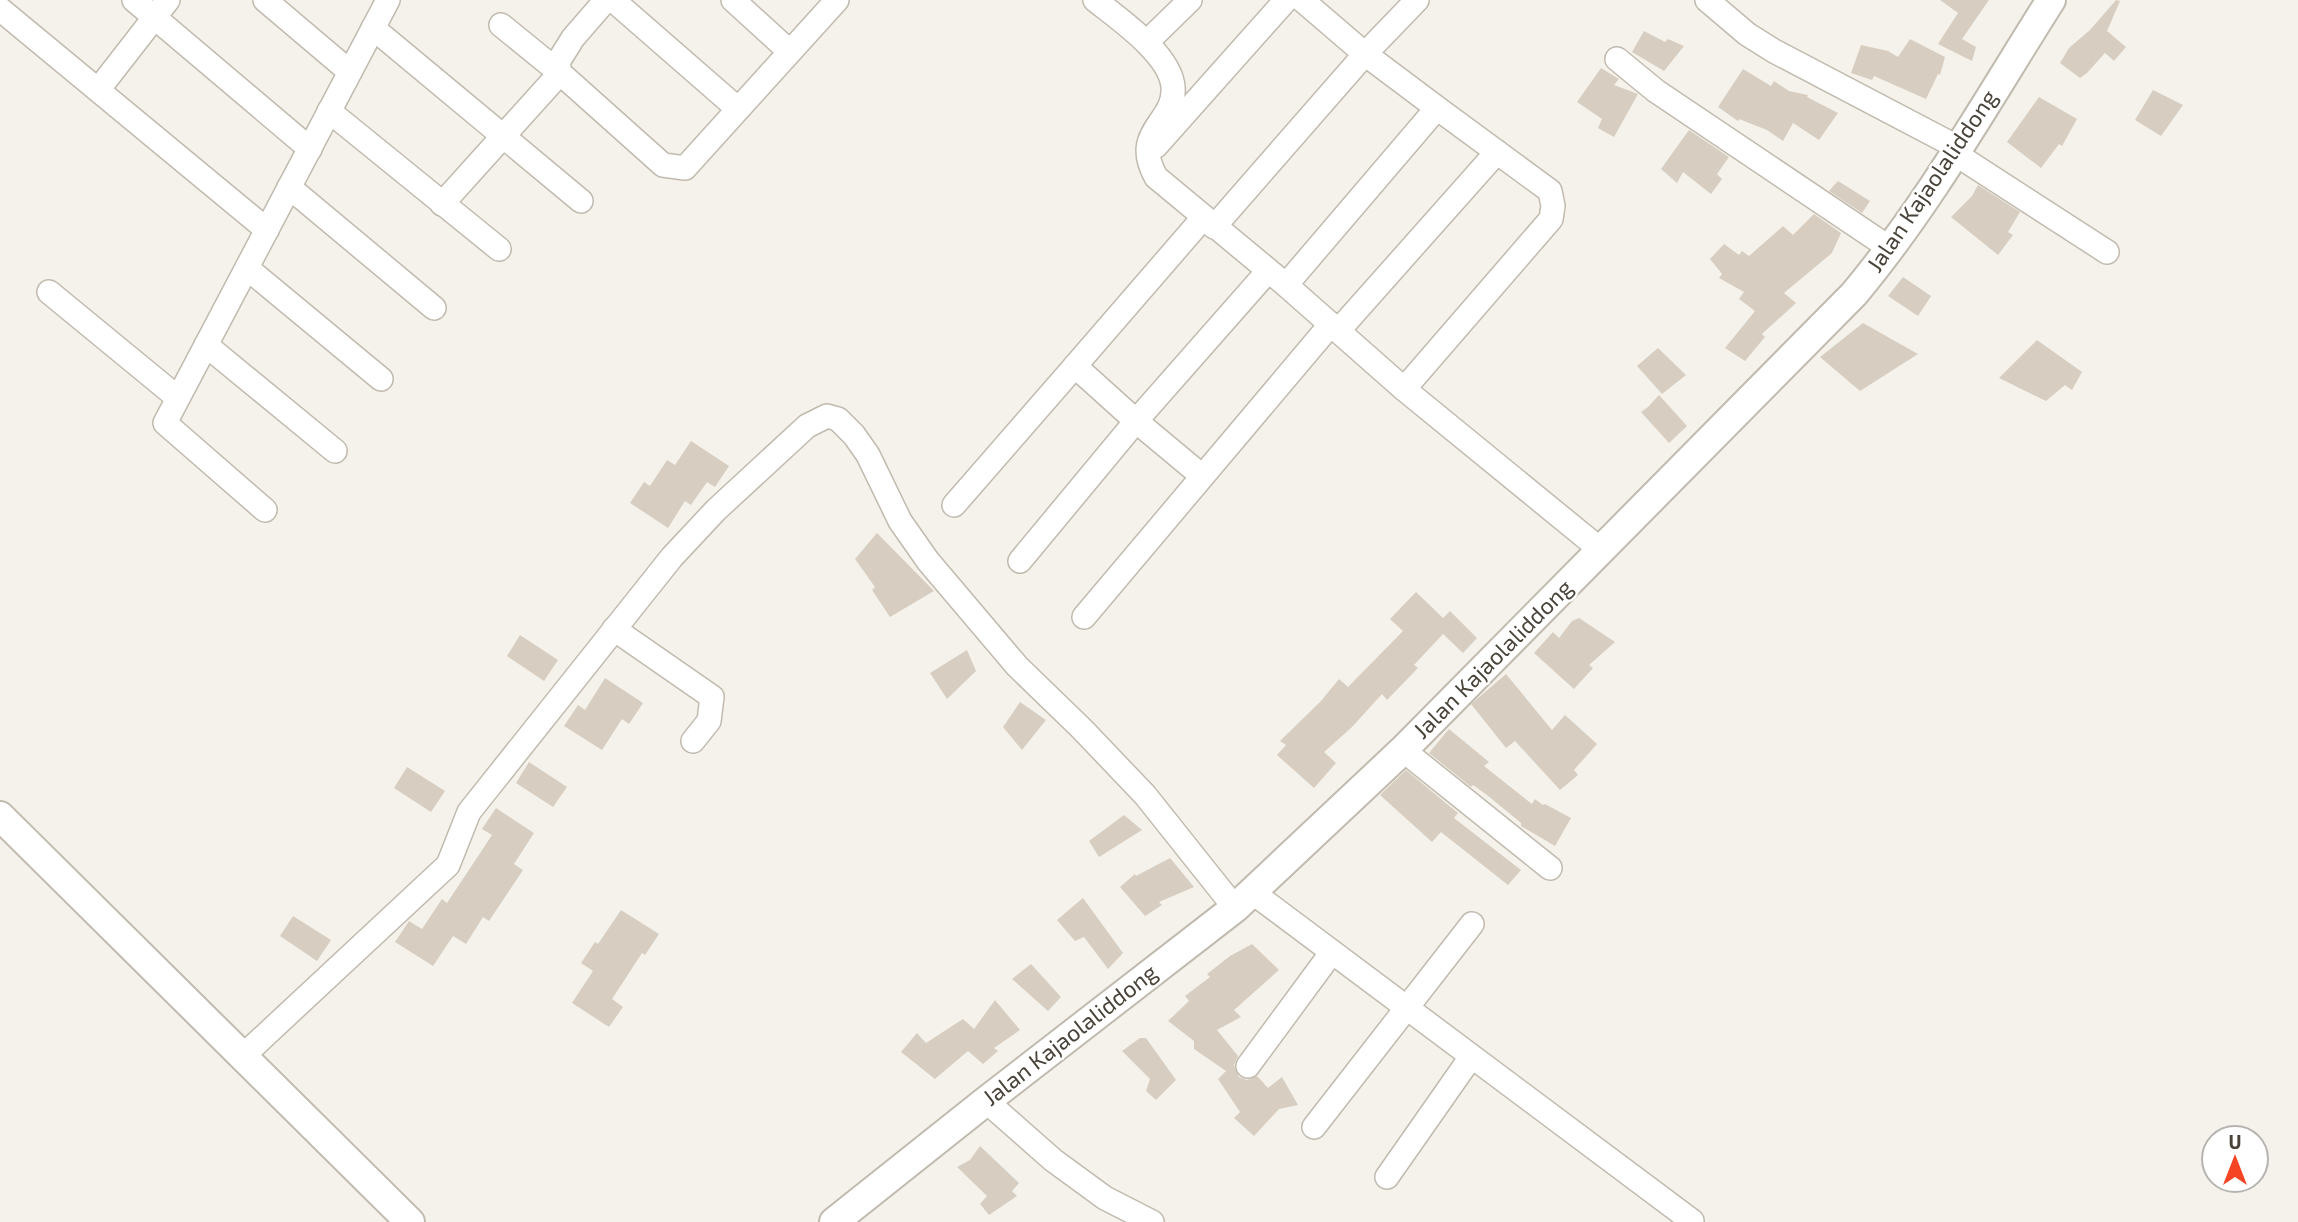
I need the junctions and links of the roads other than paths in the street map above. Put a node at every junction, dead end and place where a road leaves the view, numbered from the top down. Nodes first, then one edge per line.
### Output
1 (134, 0) edge
2 (265, 0) edge
3 (388, 0) edge
4 (606, 0) edge
5 (613, 0) edge
6 (733, 0) edge
7 (837, 0) edge
8 (1095, 0) edge
9 (1190, 0) edge
10 (1286, 0) edge
11 (1416, 0) edge
12 (1707, 0) edge
13 (2051, 0) edge
14 (1310, 2) edge
15 (0, 9) edge
16 (162, 9) edge
17 (501, 25) dead end
18 (373, 28) junction
19 (1147, 43) junction
20 (789, 51) junction
21 (1365, 54) junction
22 (1617, 59) dead end
23 (351, 72) junction
24 (560, 73) junction
25 (98, 90) junction
26 (1437, 108) junction
27 (738, 109) junction
28 (329, 111) junction
29 (503, 136) junction
30 (310, 149) junction
31 (1956, 150) junction
32 (1497, 152) junction
33 (1147, 156) junction
34 (289, 187) junction
35 (581, 201) dead end
36 (442, 204) junction
37 (1209, 223) junction
38 (267, 230) junction
39 (1891, 248) junction
40 (499, 249) dead end
41 (2108, 252) dead end
42 (247, 268) junction
43 (1277, 278) junction
44 (49, 292) dead end
45 (434, 308) dead end
46 (1334, 328) junction
47 (206, 345) junction
48 (1075, 366) junction
49 (381, 379) dead end
50 (1404, 389) junction
51 (178, 398) junction
52 (1136, 422) junction
53 (335, 451) dead end
54 (1202, 476) junction
55 (954, 505) dead end
56 (265, 510) dead end
57 (1601, 550) junction
58 (1020, 561) dead end
59 (1084, 617) dead end
60 (614, 629) junction
61 (693, 741) dead end
62 (1403, 750) junction
63 (0, 816) edge
64 (1550, 868) dead end
65 (1243, 900) junction
66 (1472, 924) dead end
67 (1332, 952) junction
68 (1405, 1007) junction
69 (244, 1055) junction
70 (1471, 1056) junction
71 (1248, 1066) dead end
72 (986, 1101) junction
73 (1314, 1127) dead end
74 (1387, 1177) dead end
75 (1692, 1221) edge
76 (410, 1222) edge
77 (834, 1222) edge
78 (1152, 1222) edge

1 - 16 street
2 - 23 street
3 - 18 street
4 - 24 street
5 - 27 street
6 - 20 street
7 - 20 street
8 - 19 street
9 - 19 street
10 - 33 street
11 - 21 street
12 - 31 street
13 - 31 street, Jalan Kajaolaliddong
14 - 21 street
15 - 25 street
16 - 25 street
16 - 30 street
17 - 24 street
18 - 23 street
18 - 29 street
19 - 33 street
20 - 27 street
21 - 26 street
21 - 37 street
22 - 39 street
23 - 28 street
24 - 27 street
24 - 29 street
25 - 38 street
26 - 32 street
26 - 43 street
28 - 30 street
28 - 36 street
29 - 35 street
29 - 36 street
30 - 34 street
31 - 39 street, Jalan Kajaolaliddong
31 - 41 street
32 - 46 street
32 - 50 street
33 - 37 street
34 - 38 street
34 - 45 street
36 - 40 street
37 - 43 street
37 - 48 street
38 - 42 street
39 - 57 street, Jalan Kajaolaliddong
42 - 47 street
42 - 49 street
43 - 46 street
43 - 52 street
44 - 51 street
46 - 50 street
46 - 54 street
47 - 51 street
47 - 53 street
48 - 52 street
48 - 55 street
50 - 57 street
51 - 56 street
52 - 54 street
52 - 58 street
54 - 59 street
57 - 62 street, Jalan Kajaolaliddong
60 - 61 street
60 - 65 street
60 - 69 street
62 - 64 street
62 - 65 street, Jalan Kajaolaliddong
63 - 69 street
65 - 67 street
65 - 72 street, Jalan Kajaolaliddong
66 - 68 street
67 - 68 street
67 - 71 street
68 - 70 street
68 - 73 street
69 - 76 street
70 - 74 street
70 - 75 street
72 - 77 street, Jalan Kajaolaliddong
72 - 78 street

